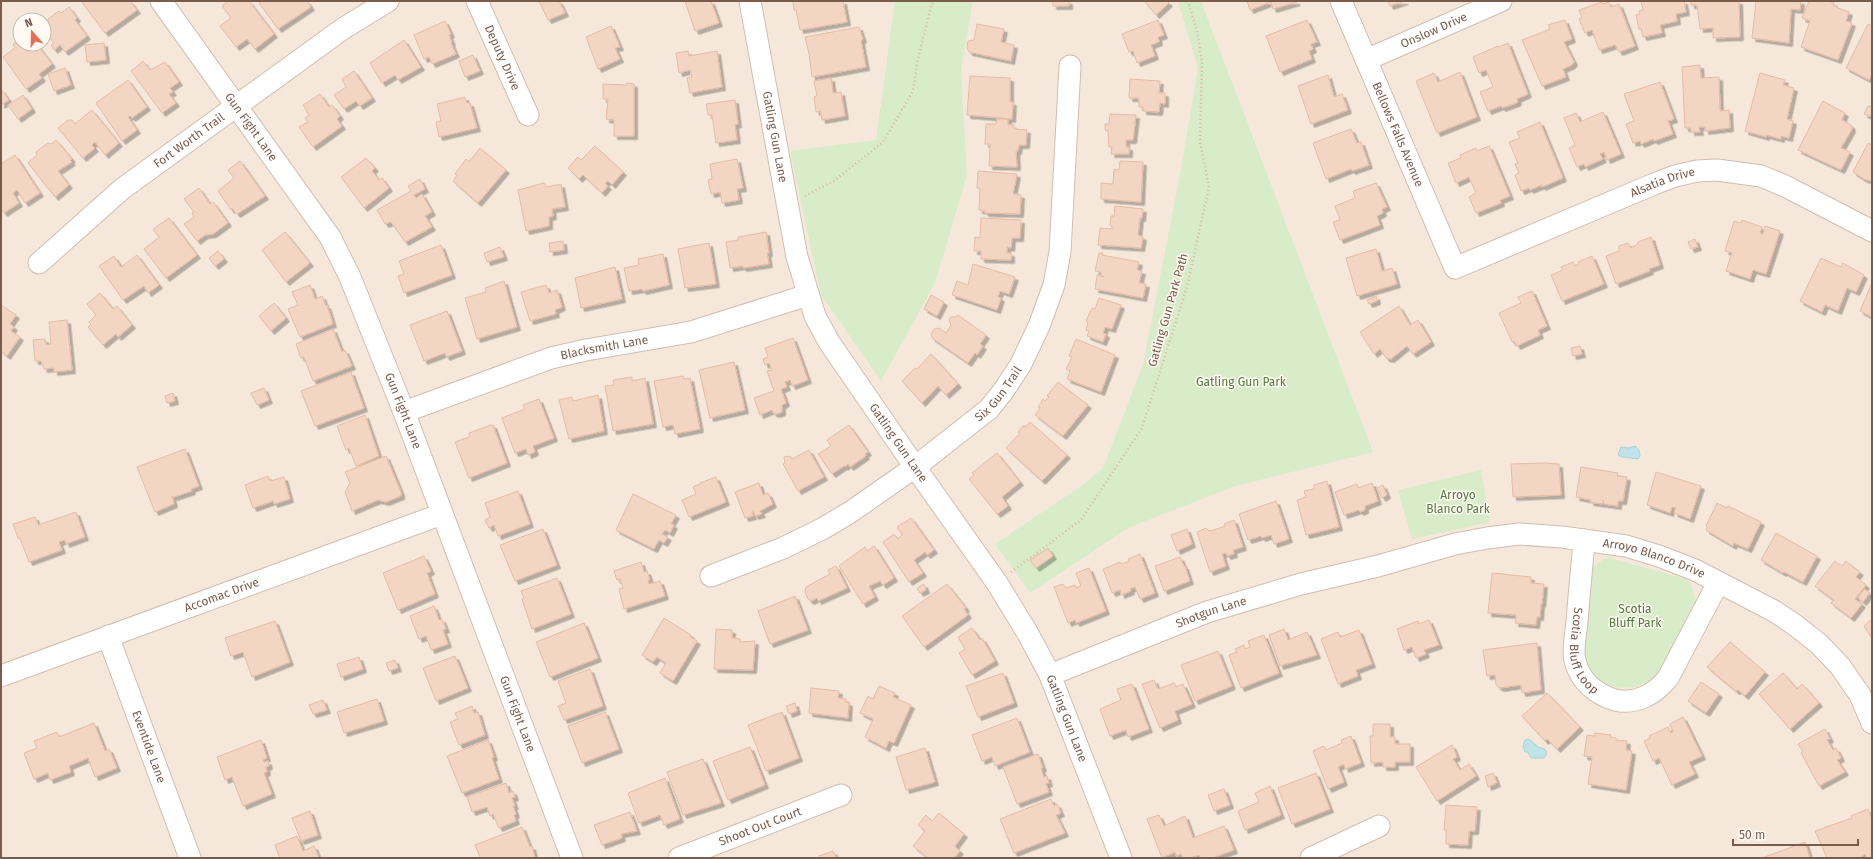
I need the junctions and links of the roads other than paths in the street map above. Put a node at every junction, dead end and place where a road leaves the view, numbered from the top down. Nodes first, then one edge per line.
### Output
1 (162, 1) edge
2 (388, 1) edge
3 (477, 1) edge
4 (750, 1) edge
5 (1341, 1) edge
6 (1501, 1) edge
7 (1366, 60) junction
8 (1070, 66) dead end
9 (237, 106) junction
10 (528, 114) dead end
11 (1872, 231) edge
12 (39, 263) dead end
13 (1455, 268) joint
14 (808, 295) junction
15 (404, 412) junction
16 (915, 467) junction
17 (442, 514) junction
18 (1584, 540) junction
19 (1378, 566) joint
20 (711, 576) dead end
21 (1718, 583) junction
22 (108, 636) junction
23 (1050, 674) junction
24 (1, 676) edge
25 (1872, 723) edge
26 (841, 795) dead end
27 (1379, 826) dead end
28 (190, 858) edge
29 (572, 858) edge
30 (679, 858) edge
31 (1121, 858) edge
32 (1312, 858) edge

1 - 9 street, Gun Fight Lane
2 - 9 street, Fort Worth Trail
3 - 10 street, Deputy Drive
4 - 14 street, Gatling Gun Lane
5 - 7 street, Bellows Falls Avenue
6 - 7 street, Onslow Drive
7 - 13 street, Bellows Falls Avenue
8 - 16 street, Six Gun Trail
9 - 12 street, Fort Worth Trail
9 - 15 street, Gun Fight Lane
11 - 13 street, Alsatia Drive
14 - 15 street, Blacksmith Lane
14 - 16 street, Gatling Gun Lane
15 - 17 street, Gun Fight Lane
16 - 20 street, Six Gun Trail
16 - 23 street, Gatling Gun Lane
17 - 22 street, Accomac Drive
17 - 29 street, Gun Fight Lane
18 - 19 street, Arroyo Blanco Drive
18 - 21 street, Arroyo Blanco Drive
18 - 21 street, Scotia Bluff Loop
19 - 23 street, Shotgun Lane
21 - 25 street, Arroyo Blanco Drive
22 - 24 street, Accomac Drive
22 - 28 street, Eventide Lane
23 - 31 street, Gatling Gun Lane
26 - 30 street, Shoot Out Court
27 - 32 street

